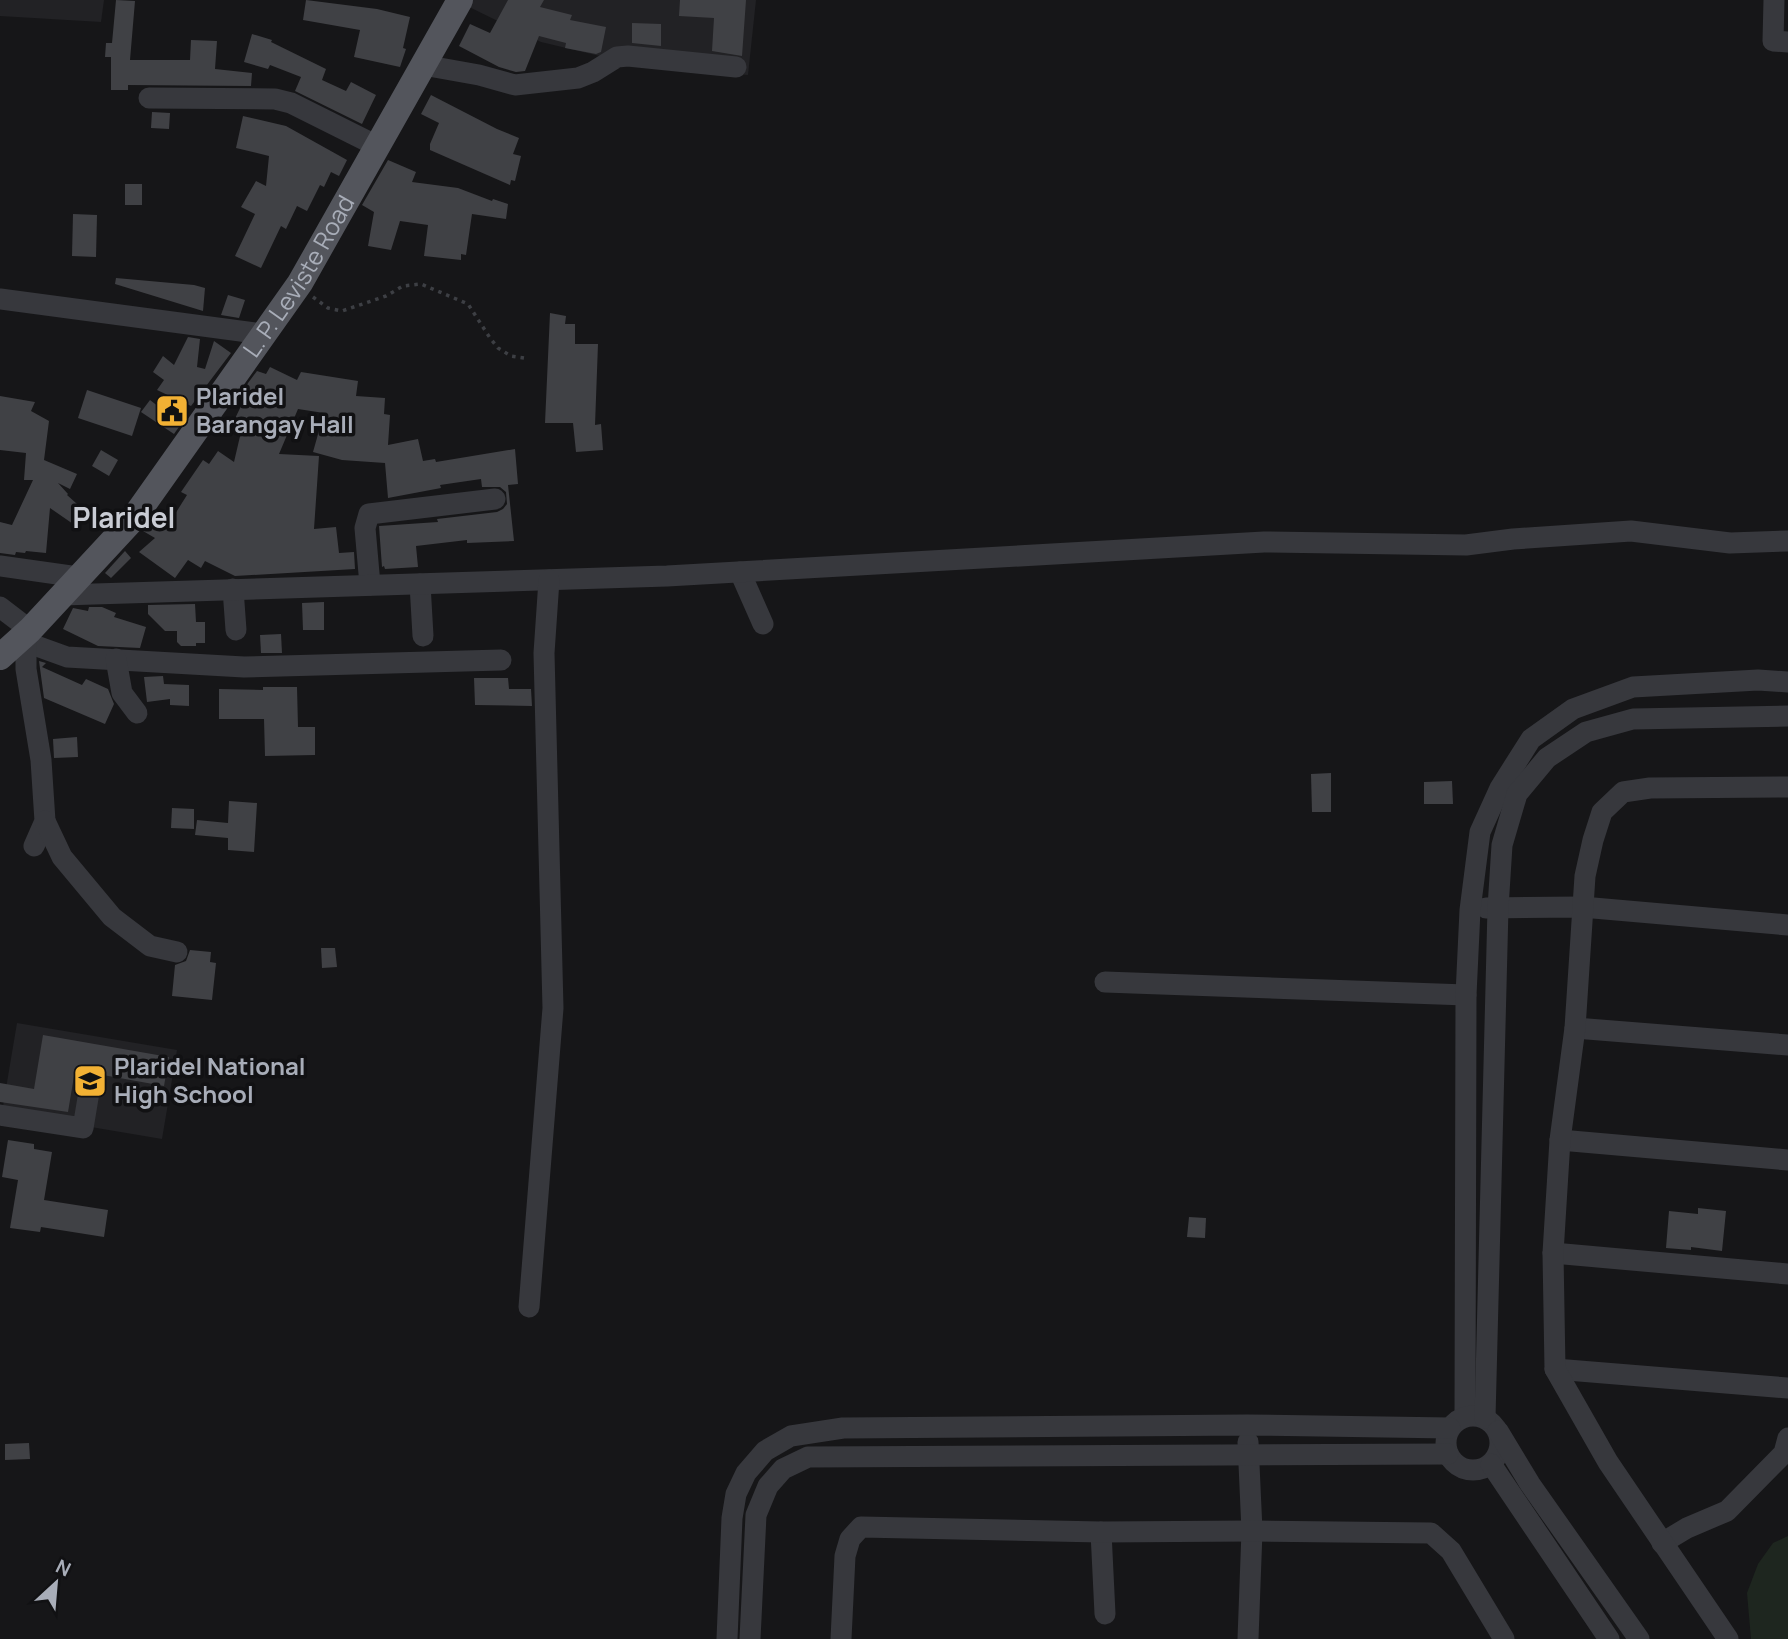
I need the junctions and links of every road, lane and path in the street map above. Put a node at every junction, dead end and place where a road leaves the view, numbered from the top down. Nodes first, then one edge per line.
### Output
1 (460, 0) edge
2 (1774, 0) edge
3 (1788, 42) edge
4 (423, 65) junction
5 (736, 67) dead end
6 (149, 98) dead end
7 (377, 146) junction
8 (300, 283) junction
9 (0, 299) edge
10 (263, 334) junction
11 (524, 358) dead end
12 (495, 499) dead end
13 (1788, 541) edge
14 (0, 566) edge
15 (740, 572) junction
16 (549, 580) junction
17 (420, 584) junction
18 (370, 585) junction
19 (70, 586) junction
20 (233, 589) junction
21 (0, 607) edge
22 (763, 625) dead end
23 (236, 630) dead end
24 (423, 636) dead end
25 (19, 642) edge
26 (116, 659) junction
27 (501, 660) dead end
28 (1788, 682) edge
29 (137, 713) dead end
30 (1788, 716) edge
31 (1788, 787) edge
32 (44, 821) junction
33 (34, 846) dead end
34 (1582, 906) junction
35 (1498, 908) junction
36 (1470, 910) junction
37 (1788, 925) edge
38 (177, 951) dead end
39 (1105, 982) dead end
40 (1466, 995) junction
41 (1575, 1028) junction
42 (1788, 1045) edge
43 (90, 1086) dead end
44 (0, 1115) edge
45 (1560, 1140) junction
46 (1788, 1160) edge
47 (1553, 1253) junction
48 (1788, 1274) edge
49 (529, 1307) dead end
50 (1555, 1368) junction
51 (1788, 1388) edge
52 (1475, 1423) junction
53 (1247, 1425) junction
54 (1788, 1438) edge
55 (1448, 1454) junction
56 (1250, 1456) junction
57 (1491, 1464) junction
58 (1252, 1531) junction
59 (1101, 1532) junction
60 (1662, 1543) junction
61 (1105, 1614) dead end
62 (727, 1639) edge
63 (750, 1639) edge
64 (841, 1639) edge
65 (1248, 1639) edge
66 (1504, 1639) edge
67 (1609, 1639) edge
68 (1639, 1639) edge
69 (1728, 1639) edge

1 - 4 main road, L. P. Leviste Road
2 - 3 street
4 - 5 street
4 - 7 main road, L. P. Leviste Road
6 - 7 street
7 - 8 main road, L. P. Leviste Road
8 - 10 main road, L. P. Leviste Road
8 - 11 path
9 - 10 street
10 - 19 main road, L. P. Leviste Road
12 - 18 street
13 - 15 street
14 - 19 street
15 - 16 street
15 - 22 street
16 - 17 street
16 - 49 street
17 - 18 street
17 - 24 street
18 - 20 street
19 - 20 street
19 - 25 main road, L. P. Leviste Road
20 - 23 street
21 - 25 street
25 - 26 street
25 - 32 street
26 - 27 street
26 - 29 street
28 - 36 street
30 - 35 street
31 - 34 street
32 - 33 street
32 - 38 street
34 - 35 street
34 - 37 street
34 - 41 street
35 - 36 street
35 - 52 street
36 - 40 street
39 - 40 street
40 - 52 street
41 - 42 street
41 - 45 street
43 - 44 street
45 - 46 street
45 - 47 street
47 - 48 street
47 - 50 street
50 - 51 street
50 - 60 street
52 - 53 street
52 - 55 street
52 - 57 street
52 - 68 street
53 - 56 street
53 - 62 street
54 - 60 street
55 - 56 street
55 - 57 street
56 - 58 street
56 - 63 street
57 - 67 street
58 - 59 street
58 - 65 street
58 - 66 street
59 - 61 street
59 - 64 street
60 - 69 street

